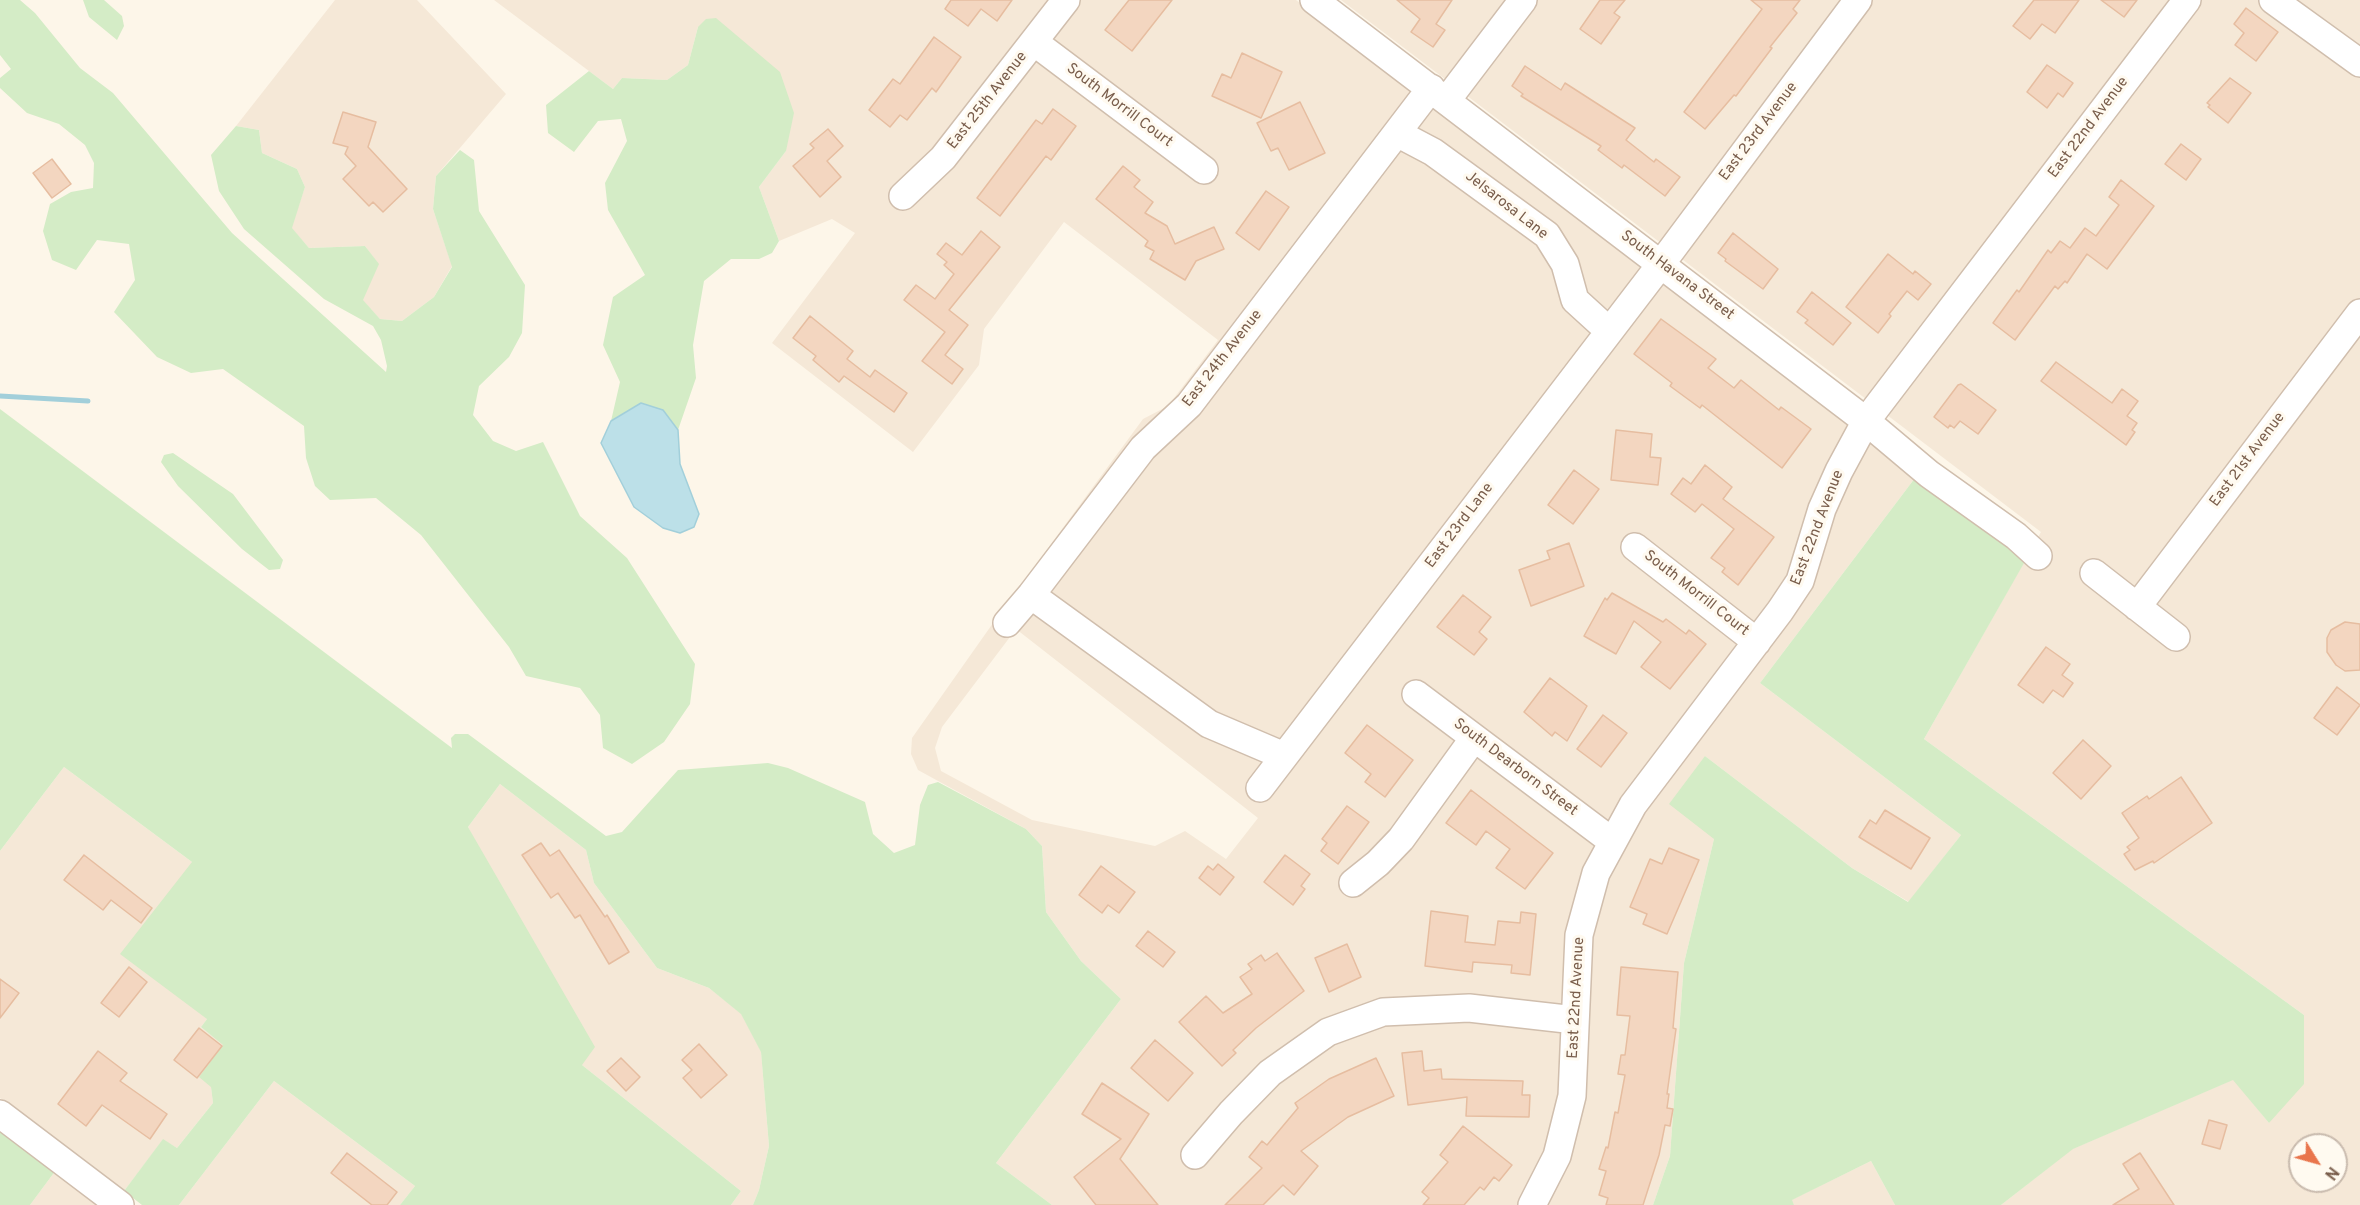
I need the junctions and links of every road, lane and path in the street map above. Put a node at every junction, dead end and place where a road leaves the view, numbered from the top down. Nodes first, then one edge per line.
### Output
1 (1066, 0) edge
2 (1314, 0) edge
3 (1523, 0) edge
4 (1858, 0) edge
5 (2187, 0) edge
6 (2272, 0) edge
7 (1034, 42) junction
8 (2360, 63) edge
9 (1439, 94) junction
10 (1397, 133) junction
11 (1204, 170) dead end
12 (903, 196) dead end
13 (1661, 264) junction
14 (2360, 313) edge
15 (1609, 331) junction
16 (1866, 421) junction
17 (1635, 547) dead end
18 (2038, 556) dead end
19 (2094, 573) dead end
20 (1031, 595) junction
21 (2137, 607) junction
22 (1006, 623) dead end
23 (2176, 638) dead end
24 (1757, 642) junction
25 (1416, 694) dead end
26 (1474, 738) junction
27 (1284, 756) junction
28 (1260, 788) dead end
29 (1613, 842) junction
30 (1353, 883) dead end
31 (1575, 1020) junction
32 (0, 1114) edge
33 (1195, 1155) dead end
34 (120, 1205) edge
35 (1532, 1205) edge

1 - 7 street, East 25th Avenue
2 - 9 street, South Havana Street
3 - 9 street, East 24th Avenue
4 - 13 street, East 23rd Avenue
5 - 16 street, East 22nd Avenue
6 - 8 street
7 - 11 street, South Morrill Court
7 - 12 street, East 25th Avenue
9 - 10 street, East 24th Avenue
9 - 13 street, South Havana Street
10 - 15 street, Jelsarosa Lane
10 - 20 street, East 24th Avenue
13 - 15 street, East 23rd Lane
13 - 16 street, South Havana Street
14 - 21 street, East 21st Avenue
15 - 27 street, East 23rd Lane
16 - 18 street, South Havana Street
16 - 24 street, East 22nd Avenue
17 - 24 street, South Morrill Court
19 - 21 street
20 - 22 street, East 24th Avenue
20 - 27 street
21 - 23 street
24 - 29 street, East 22nd Avenue
25 - 26 street, South Dearborn Street
26 - 29 street, South Dearborn Street
26 - 30 street
27 - 28 street, East 23rd Lane
29 - 31 street, East 22nd Avenue
31 - 33 street
31 - 35 street, East 22nd Avenue
32 - 34 street

